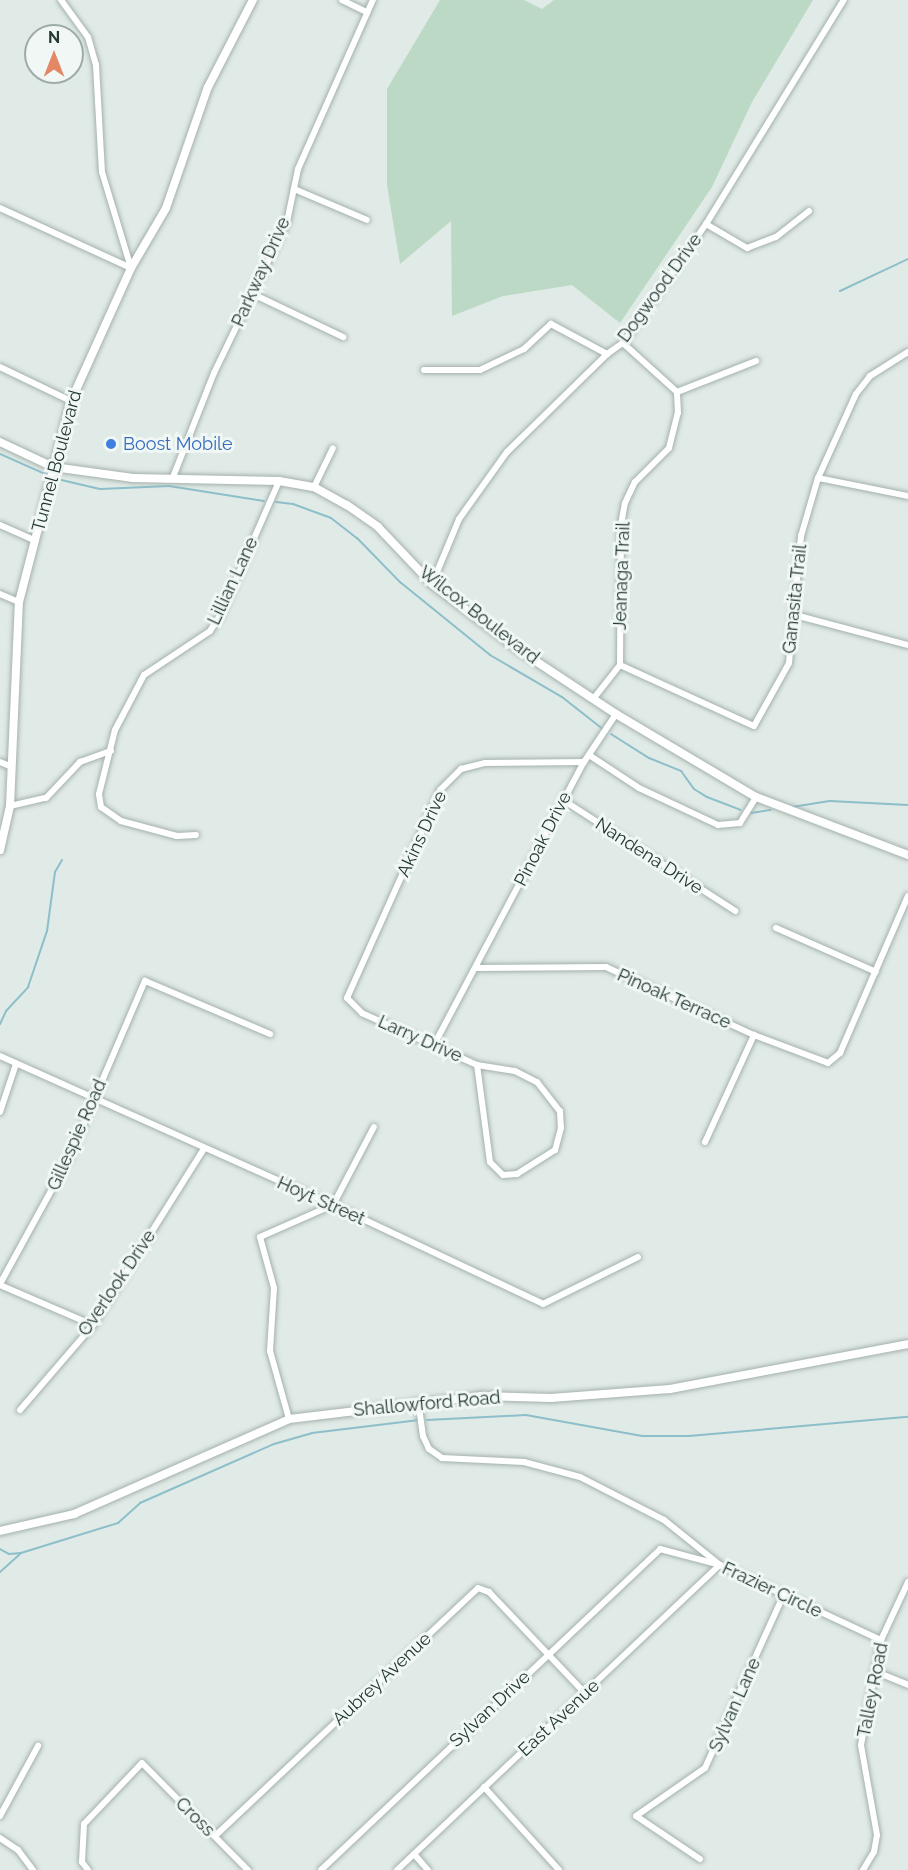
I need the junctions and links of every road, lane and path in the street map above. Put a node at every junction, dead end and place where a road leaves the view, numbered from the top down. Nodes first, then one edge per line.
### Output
1 (61, 0) edge
2 (253, 0) edge
3 (342, 0) edge
4 (373, 0) edge
5 (844, 0) edge
6 (367, 12) junction
7 (294, 189) junction
8 (0, 208) edge
9 (809, 211) dead end
10 (367, 220) dead end
11 (706, 224) junction
12 (131, 268) junction
13 (255, 295) junction
14 (343, 337) dead end
15 (623, 344) junction
16 (908, 352) edge
17 (607, 354) junction
18 (756, 362) dead end
19 (0, 367) edge
20 (424, 370) dead end
21 (677, 392) junction
22 (71, 401) junction
23 (0, 442) edge
24 (333, 448) dead end
25 (53, 466) junction
26 (173, 477) junction
27 (818, 478) junction
28 (279, 481) junction
29 (314, 487) junction
30 (908, 496) edge
31 (0, 525) edge
32 (36, 541) junction
33 (432, 584) junction
34 (0, 594) edge
35 (19, 602) junction
36 (795, 615) junction
37 (908, 645) edge
38 (620, 665) junction
39 (594, 698) junction
40 (616, 714) junction
41 (111, 752) junction
42 (589, 755) junction
43 (0, 762) edge
44 (584, 762) junction
45 (10, 766) junction
46 (756, 797) junction
47 (563, 800) junction
48 (10, 806) junction
49 (196, 835) dead end
50 (0, 850) edge
51 (908, 855) edge
52 (908, 896) edge
53 (735, 912) dead end
54 (776, 928) dead end
55 (478, 968) junction
56 (876, 972) junction
57 (362, 1013) joint
58 (270, 1034) dead end
59 (754, 1035) junction
60 (435, 1043) junction
61 (0, 1056) edge
62 (16, 1064) junction
63 (477, 1065) junction
64 (94, 1097) junction
65 (0, 1112) edge
66 (374, 1127) dead end
67 (705, 1142) dead end
68 (204, 1149) junction
69 (333, 1205) junction
70 (638, 1257) dead end
71 (0, 1284) edge
72 (93, 1325) junction
73 (908, 1344) edge
74 (418, 1401) junction
75 (20, 1410) dead end
76 (289, 1419) junction
77 (0, 1531) edge
78 (660, 1549) joint
79 (720, 1565) junction
80 (908, 1582) edge
81 (783, 1596) junction
82 (881, 1640) junction
83 (550, 1653) junction
84 (874, 1671) junction
85 (908, 1685) edge
86 (585, 1693) junction
87 (38, 1746) dead end
88 (484, 1787) junction
89 (0, 1816) edge
90 (215, 1836) junction
91 (0, 1838) edge
92 (414, 1854) junction
93 (700, 1859) dead end
94 (33, 1870) edge
95 (88, 1870) edge
96 (248, 1870) edge
97 (321, 1870) edge
98 (397, 1870) edge
99 (428, 1870) edge
100 (559, 1870) edge
101 (863, 1870) edge

1 - 12 street
2 - 12 main road, Tunnel Boulevard
3 - 6 street
4 - 6 street, Parkway Drive
5 - 11 street, Dogwood Drive
6 - 7 street, Parkway Drive
7 - 10 street
7 - 13 street, Parkway Drive
8 - 12 street
9 - 11 street
11 - 15 street, Dogwood Drive
12 - 22 main road, Tunnel Boulevard
13 - 14 street
13 - 26 street, Parkway Drive
15 - 17 street, Dogwood Drive
15 - 21 street
16 - 27 street, Ganasita Trail
17 - 20 street
17 - 33 street, Dogwood Drive
18 - 21 street
19 - 22 street
21 - 38 street, Jeanaga Trail
22 - 25 main road, Tunnel Boulevard
23 - 25 main road, Wilcox Boulevard
24 - 29 street
25 - 26 main road, Wilcox Boulevard
25 - 32 main road, Tunnel Boulevard
26 - 28 main road, Wilcox Boulevard
27 - 30 street
27 - 36 street, Ganasita Trail
28 - 29 main road, Wilcox Boulevard
28 - 41 street, Lillian Lane
29 - 33 main road, Wilcox Boulevard
31 - 32 street
32 - 35 main road, Tunnel Boulevard
33 - 39 main road, Wilcox Boulevard
34 - 35 street
35 - 45 main road, Tunnel Boulevard
36 - 37 street
36 - 38 street, Ganasita Trail
38 - 39 street
39 - 40 main road, Wilcox Boulevard
40 - 42 street, Pinoak Drive
40 - 46 main road, Wilcox Boulevard
41 - 48 street
41 - 49 street, Lillian Lane
42 - 44 street, Pinoak Drive
42 - 46 street
43 - 45 street
44 - 47 street, Pinoak Drive
44 - 57 street, Akins Drive
45 - 48 main road, Tunnel Boulevard
46 - 51 main road, Wilcox Boulevard
47 - 53 street, Nandena Drive
47 - 55 street, Pinoak Drive
48 - 50 main road, Tunnel Boulevard
52 - 56 street
54 - 56 street
55 - 59 street, Pinoak Terrace
55 - 60 street, Pinoak Drive
56 - 59 street, Pinoak Terrace
57 - 60 street, Larry Drive
58 - 64 street, Gillespie Road
59 - 67 street
60 - 63 street, Larry Drive
61 - 62 street, Hoyt Street
62 - 64 street, Hoyt Street
62 - 65 street
63 - 63 street, Larry Drive
64 - 68 street, Hoyt Street
64 - 71 street, Gillespie Road
66 - 69 street
68 - 69 street, Hoyt Street
68 - 72 street, Overlook Drive
69 - 70 street, Hoyt Street
69 - 76 street
71 - 72 street
72 - 75 street, Overlook Drive
73 - 74 main road, Shallowford Road
74 - 76 main road, Shallowford Road
74 - 79 street
76 - 77 main road, Shallowford Road
78 - 79 street, Frazier Circle
78 - 83 street, Sylvan Drive
79 - 81 street, Frazier Circle
79 - 86 street, East Avenue
80 - 82 street, Talley Road
81 - 82 street, Frazier Circle
81 - 93 street, Sylvan Lane
82 - 84 street, Talley Road
83 - 86 street
83 - 90 street, Aubrey Avenue
83 - 97 street, Sylvan Drive
84 - 85 street
84 - 101 street, Talley Road
86 - 88 street, East Avenue
87 - 89 street
88 - 92 street, East Avenue
88 - 100 street
90 - 95 street, Cross
90 - 96 street, Cross
91 - 94 street
92 - 98 street, East Avenue
92 - 99 street

